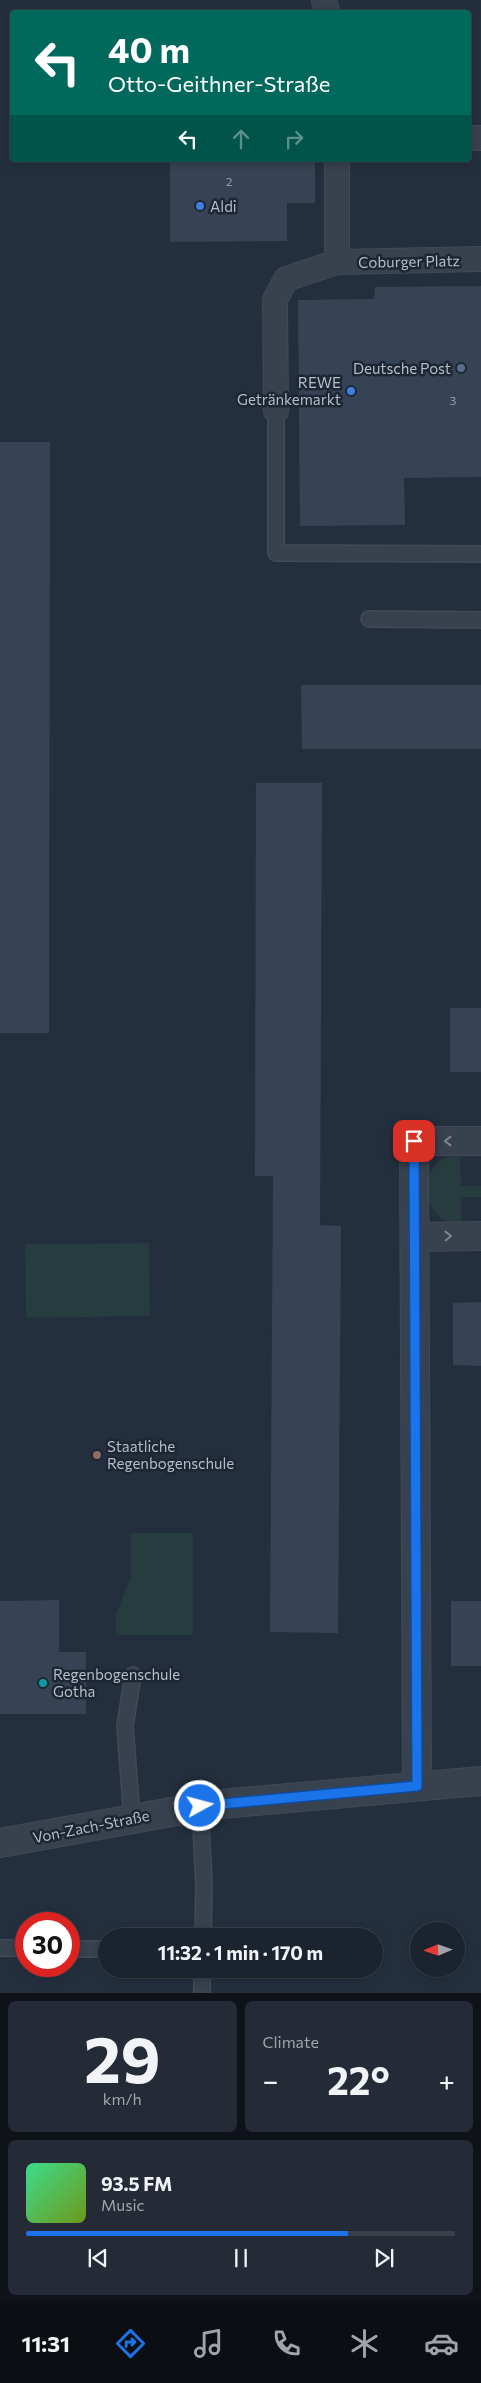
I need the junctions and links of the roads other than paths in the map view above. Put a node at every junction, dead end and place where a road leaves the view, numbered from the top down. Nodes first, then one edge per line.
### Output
1 (337, 162) edge
2 (481, 259) edge
3 (337, 262) junction
4 (276, 411) joint
5 (481, 554) edge
6 (369, 619) dead end
7 (481, 620) edge
8 (481, 1141) edge
9 (481, 1236) edge
10 (416, 1237) junction
11 (133, 1675) dead end
12 (481, 1781) edge
13 (417, 1786) junction
14 (200, 1806) junction
15 (132, 1819) junction
16 (0, 1843) edge
17 (203, 1928) edge
18 (0, 1948) edge
19 (15, 1948) edge
20 (80, 1949) edge
21 (98, 1949) edge
22 (202, 1978) edge
23 (202, 1993) edge

1 - 3 street, Coburger Platz
2 - 3 street, Coburger Platz
3 - 4 street, Coburger Platz
4 - 5 lane
6 - 7 lane
8 -> 10 street
10 -> 9 street
10 - 13 street
11 - 15 lane
12 - 13 street, Von-Zach-Straße
13 - 14 street, Von-Zach-Straße
14 - 15 street, Von-Zach-Straße
14 - 17 lane
15 - 16 street, Von-Zach-Straße
18 - 19 lane
20 - 21 lane
22 - 23 lane

